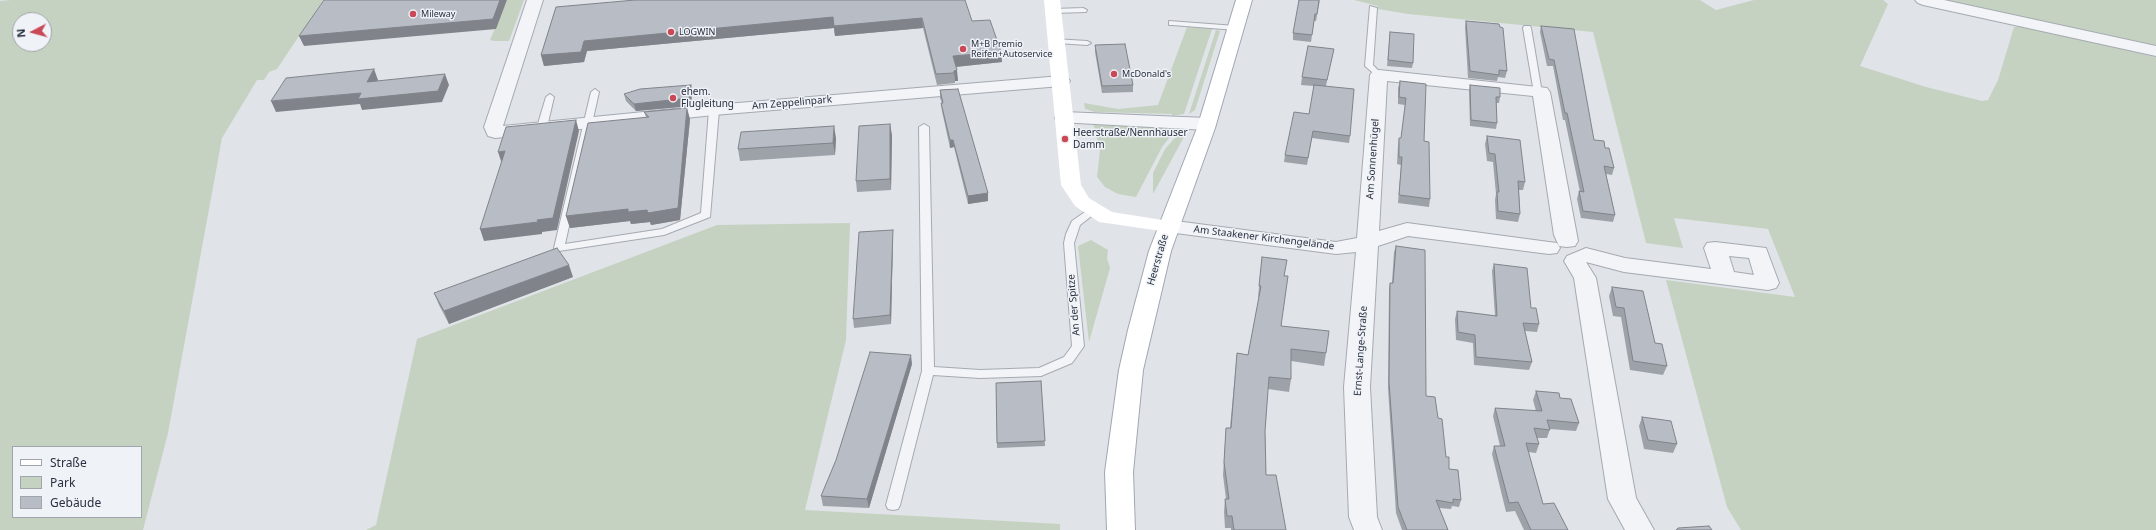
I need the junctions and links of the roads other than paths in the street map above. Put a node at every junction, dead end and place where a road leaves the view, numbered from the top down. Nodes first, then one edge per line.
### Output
1 (536, 0) edge
2 (1244, 0) edge
3 (1923, 0) edge
4 (1053, 5) edge
5 (1373, 8) dead end
6 (1083, 10) dead end
7 (1172, 23) dead end
8 (1236, 28) junction
9 (1527, 28) dead end
10 (1057, 41) junction
11 (1087, 43) dead end
12 (2156, 51) edge
13 (1379, 75) junction
14 (1061, 81) junction
15 (595, 92) dead end
16 (1541, 92) junction
17 (550, 97) dead end
18 (714, 110) junction
19 (1064, 118) junction
20 (588, 123) junction
21 (1207, 124) junction
22 (542, 127) junction
23 (924, 127) dead end
24 (1093, 211) junction
25 (1168, 226) junction
26 (1368, 242) junction
27 (1569, 251) junction
28 (1725, 278) dead end
29 (928, 371) junction
30 (893, 505) dead end
31 (1121, 530) edge
32 (1368, 530) edge
33 (1640, 530) edge

1 - 22 street, Am Zeppelinpark
2 - 8 main road, Heerstraße
3 - 12 street
4 - 6 lane
4 - 10 main road
5 - 13 lane
7 - 8 lane
8 - 21 main road, Heerstraße
9 - 16 lane
10 - 11 lane
10 - 14 main road
13 - 16 street
13 - 26 street, Am Sonnenhügel
14 - 18 street, Am Zeppelinpark
14 - 19 main road
15 - 20 lane
16 - 27 street
17 - 22 lane
18 - 20 street, Am Zeppelinpark
18 - 20 lane
19 - 21 street
19 - 24 main road
20 - 22 street, Am Zeppelinpark
21 - 25 main road, Heerstraße
23 - 29 lane
24 - 25 main road
24 - 29 lane, An der Spitze
25 - 26 street, Am Staakener Kirchengelände
25 - 31 main road, Heerstraße
26 - 27 street, Am Staakener Kirchengelände
26 - 32 street, Ernst-Lange-Straße
27 - 28 street, Am Staakener Kirchengelände
27 - 33 street
29 - 30 lane

